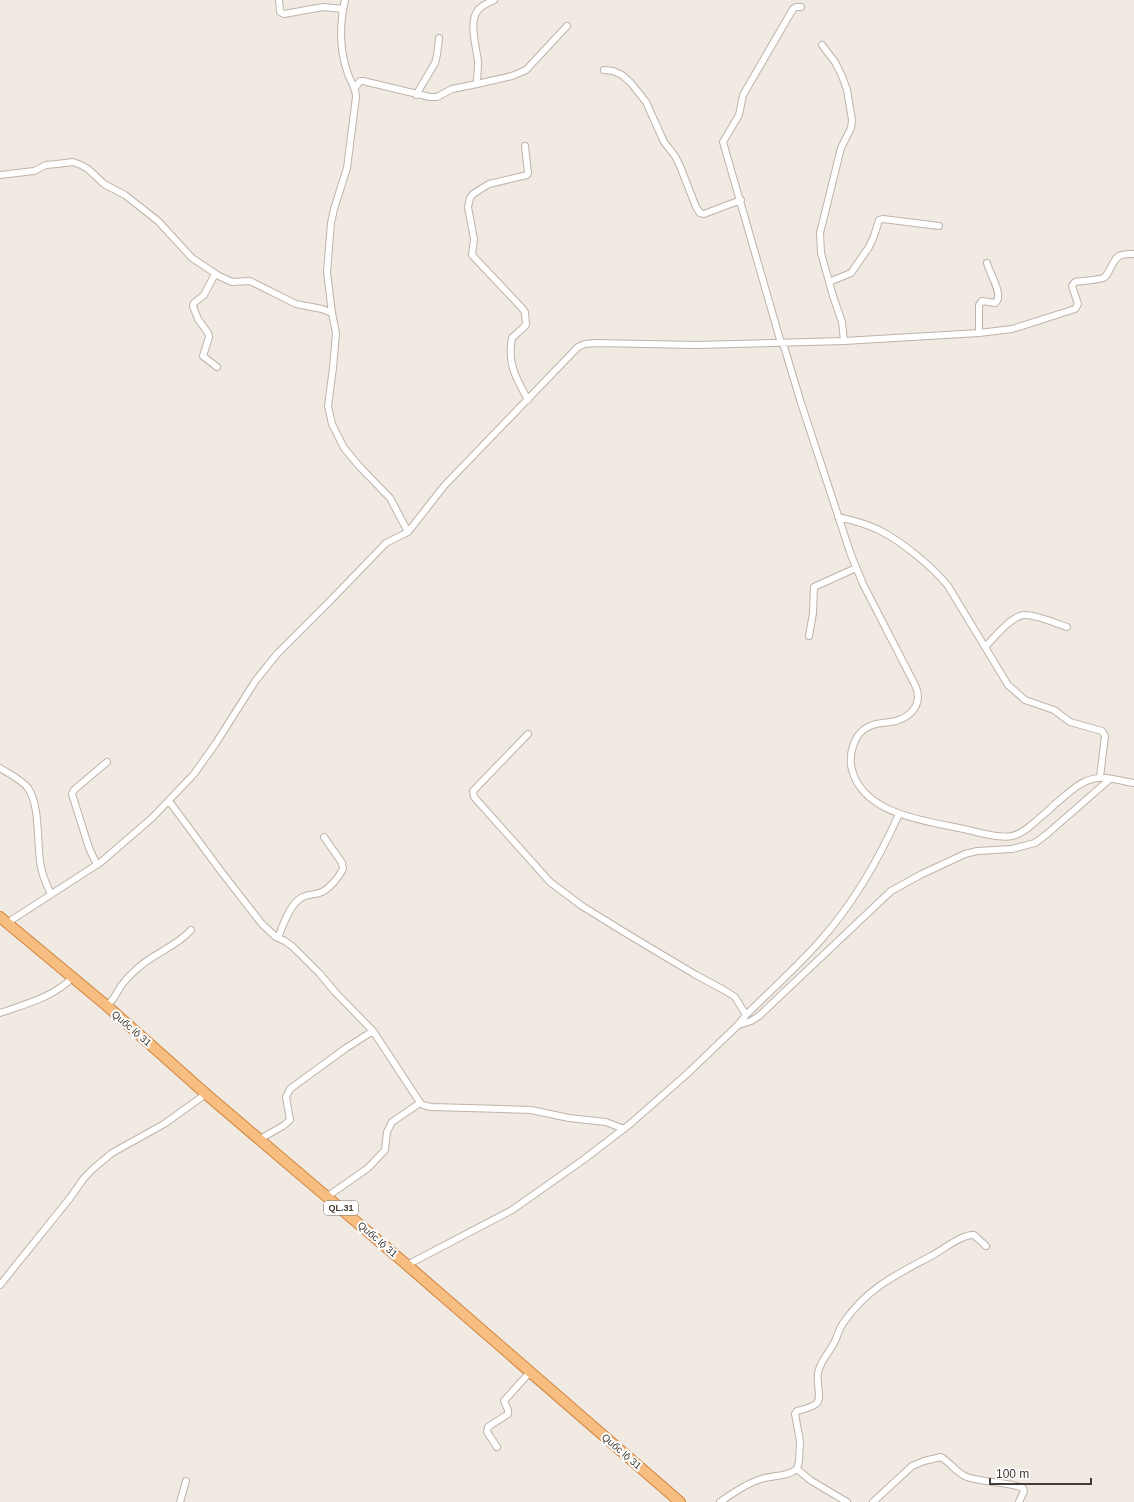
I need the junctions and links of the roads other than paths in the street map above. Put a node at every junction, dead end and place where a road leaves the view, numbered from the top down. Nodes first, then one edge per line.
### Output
1 (280, 0) edge
2 (345, 0) edge
3 (494, 0) edge
4 (801, 7) dead end
5 (343, 9) junction
6 (567, 26) dead end
7 (439, 38) dead end
8 (822, 44) dead end
9 (604, 70) dead end
10 (477, 84) junction
11 (356, 88) junction
12 (416, 95) junction
13 (525, 146) dead end
14 (0, 175) edge
15 (741, 200) junction
16 (939, 226) dead end
17 (1134, 254) edge
18 (987, 263) dead end
19 (215, 274) junction
20 (829, 282) junction
21 (332, 313) junction
22 (979, 333) junction
23 (844, 342) junction
24 (782, 343) junction
25 (217, 367) dead end
26 (528, 400) junction
27 (838, 517) junction
28 (408, 532) junction
29 (856, 568) junction
30 (1067, 627) dead end
31 (809, 636) dead end
32 (985, 647) junction
33 (528, 734) dead end
34 (106, 762) dead end
35 (0, 768) edge
36 (1100, 777) junction
37 (1110, 779) junction
38 (1134, 783) edge
39 (169, 801) junction
40 (899, 814) junction
41 (324, 837) dead end
42 (97, 865) junction
43 (52, 894) junction
44 (4, 920) edge
45 (191, 930) dead end
46 (278, 938) junction
47 (73, 977) junction
48 (107, 1006) junction
49 (0, 1013) edge
50 (746, 1015) junction
51 (737, 1026) junction
52 (372, 1030) junction
53 (206, 1094) junction
54 (420, 1102) junction
55 (624, 1129) junction
56 (260, 1139) junction
57 (328, 1196) junction
58 (986, 1246) dead end
59 (408, 1264) junction
60 (0, 1285) edge
61 (531, 1371) junction
62 (497, 1447) dead end
63 (797, 1469) junction
64 (186, 1481) dead end
65 (180, 1502) edge
66 (680, 1502) edge
67 (720, 1502) edge
68 (847, 1502) edge
69 (873, 1502) edge
70 (1019, 1502) edge

1 - 5 street
2 - 5 street
3 - 10 street
4 - 15 street
5 - 11 street
6 - 10 street
7 - 12 street
8 - 20 street
9 - 15 street
10 - 12 street
11 - 12 street
11 - 21 street
13 - 26 street
14 - 19 street
15 - 24 street
16 - 20 street
17 - 22 street
18 - 22 street
19 - 21 street
19 - 25 street
20 - 23 street
21 - 28 street
22 - 23 street
23 - 24 street
24 - 26 street
24 - 27 street
26 - 28 street
27 - 29 street
27 - 32 street
28 - 39 street
29 - 31 street
29 - 40 street
30 - 32 street
32 - 36 street
33 - 50 street
34 - 42 street
35 - 43 street
36 - 37 street
36 - 40 street
37 - 38 street
37 - 51 street
39 - 42 street
39 - 46 street
40 - 50 street
41 - 46 street
42 - 43 street
43 - 44 street
44 - 47 highway, Quốc lộ 31 / QL.31
45 - 48 street
46 - 52 street
47 - 48 highway, Quốc lộ 31 / QL.31
47 - 49 street
48 - 53 highway, Quốc lộ 31 / QL.31
50 - 51 street
51 - 55 street
52 - 54 street
52 - 56 street
53 - 56 highway, Quốc lộ 31 / QL.31
53 - 60 street
54 - 55 street
54 - 57 street
55 - 59 street
56 - 57 highway, Quốc lộ 31 / QL.31
57 - 59 highway, Quốc lộ 31 / QL.31
58 - 63 street
59 - 61 highway, Quốc lộ 31 / QL.31
61 - 62 street
61 - 66 highway, Quốc lộ 31 / QL.31
63 - 67 street
63 - 68 street
64 - 65 street
69 - 70 street

